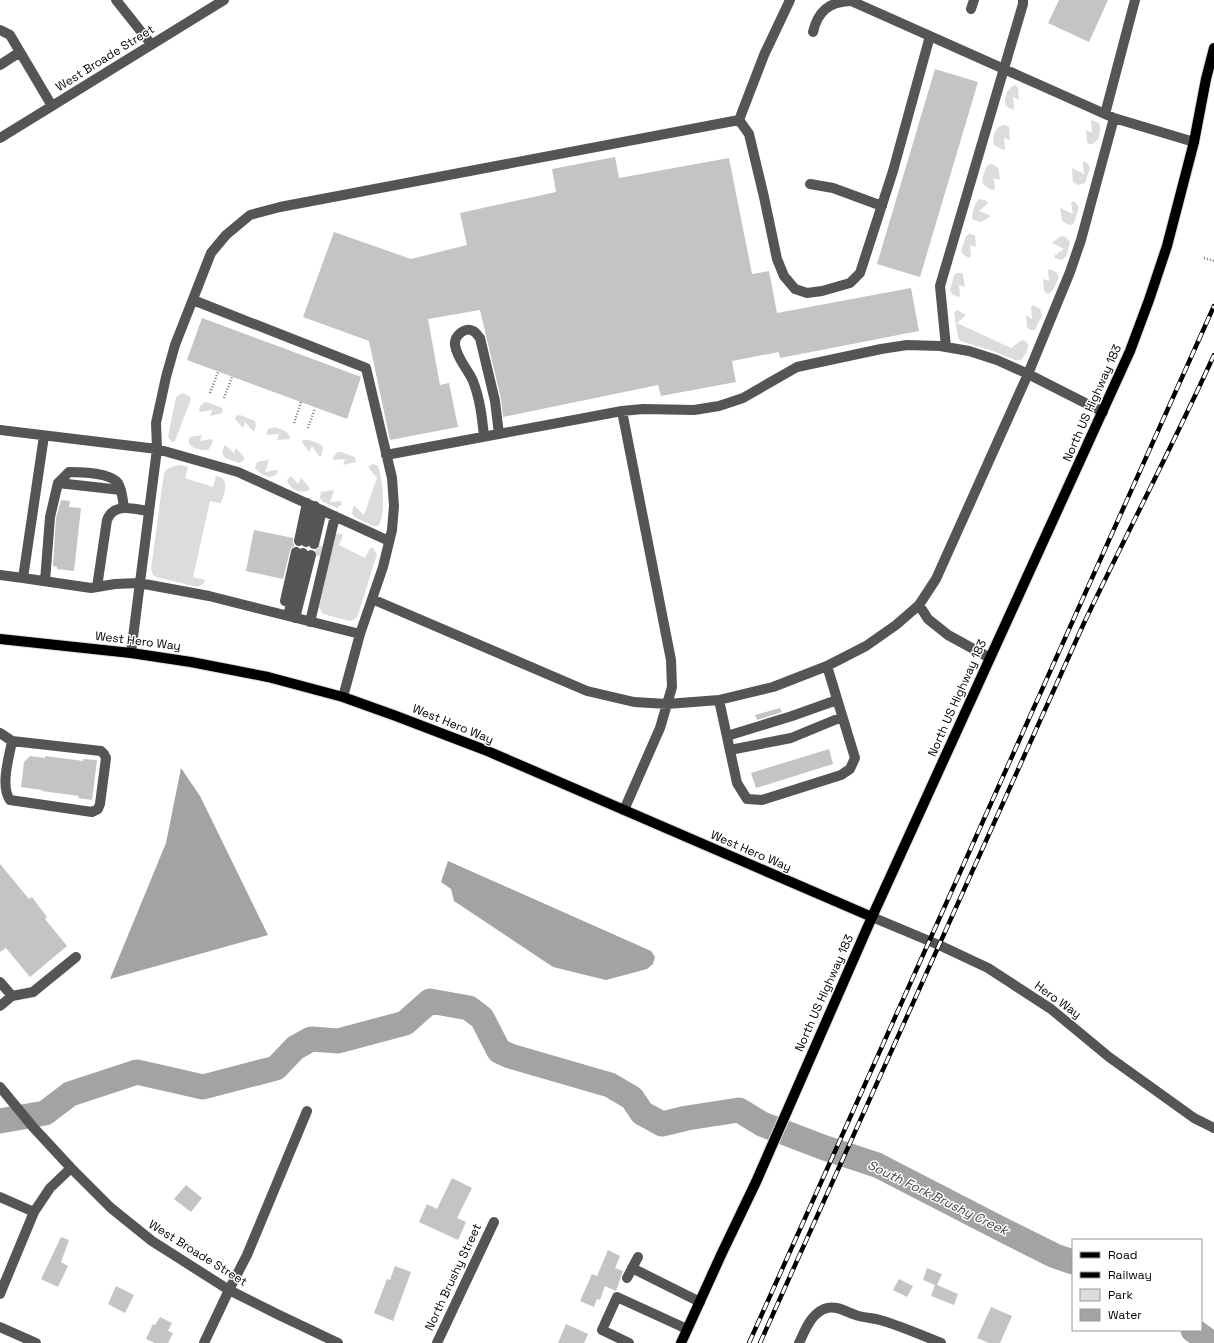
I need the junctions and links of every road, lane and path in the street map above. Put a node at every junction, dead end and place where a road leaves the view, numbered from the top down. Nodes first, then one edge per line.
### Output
1 (116, 0) edge
2 (224, 0) edge
3 (790, 0) edge
4 (849, 0) edge
5 (1023, 0) edge
6 (1135, 0) edge
7 (0, 30) edge
8 (813, 32) dead end
9 (930, 36) junction
10 (152, 44) junction
11 (1214, 48) edge
12 (20, 52) junction
13 (0, 65) edge
14 (1003, 69) junction
15 (52, 106) junction
16 (1110, 116) junction
17 (739, 120) junction
18 (0, 138) edge
19 (1194, 142) junction
20 (810, 184) dead end
21 (882, 206) junction
22 (1204, 258) dead end
23 (1214, 261) edge
24 (193, 300) junction
25 (946, 347) junction
26 (218, 372) dead end
27 (1028, 374) junction
28 (232, 377) dead end
29 (210, 392) dead end
30 (224, 398) dead end
31 (301, 402) dead end
32 (315, 408) dead end
33 (622, 410) junction
34 (1103, 412) junction
35 (294, 423) dead end
36 (308, 428) dead end
37 (0, 430) edge
38 (499, 434) junction
39 (44, 436) junction
40 (484, 436) junction
41 (157, 449) junction
42 (386, 455) junction
43 (124, 508) junction
44 (322, 509) junction
45 (148, 511) junction
46 (390, 541) junction
47 (0, 574) edge
48 (23, 578) junction
49 (45, 581) junction
50 (139, 583) junction
51 (97, 587) junction
52 (372, 599) junction
53 (919, 605) junction
54 (296, 618) junction
55 (360, 634) junction
56 (0, 639) edge
57 (131, 652) junction
58 (990, 658) junction
59 (827, 666) junction
60 (343, 697) junction
61 (719, 700) junction
62 (837, 700) junction
63 (667, 704) junction
64 (842, 717) junction
65 (0, 733) edge
66 (726, 736) junction
67 (12, 741) junction
68 (730, 750) junction
69 (624, 810) junction
70 (872, 917) junction
71 (76, 957) dead end
72 (0, 982) edge
73 (12, 996) junction
74 (0, 1006) edge
75 (0, 1087) edge
76 (307, 1111) dead end
77 (1214, 1128) edge
78 (71, 1168) junction
79 (0, 1197) edge
80 (34, 1212) junction
81 (494, 1222) dead end
82 (638, 1256) dead end
83 (632, 1268) junction
84 (627, 1278) dead end
85 (228, 1290) junction
86 (0, 1294) edge
87 (700, 1302) junction
88 (0, 1327) edge
89 (687, 1330) junction
90 (36, 1343) edge
91 (204, 1343) edge
92 (338, 1343) edge
93 (437, 1343) edge
94 (629, 1343) edge
95 (681, 1343) edge
96 (799, 1343) edge
97 (941, 1343) edge

1 - 10 street
2 - 10 street, West Broade Street
3 - 17 street
4 - 8 street
4 - 9 street
5 - 14 street
6 - 16 street
7 - 12 street
9 - 14 street
9 - 21 street
10 - 15 street, West Broade Street
11 - 19 main road, North US Highway 183
12 - 13 street
12 - 15 street
14 - 16 street
14 - 25 street
15 - 18 street, West Broade Street
16 - 19 street
16 - 27 street
17 - 21 street
17 - 24 street
19 - 34 main road, North US Highway 183
20 - 21 street
22 - 23 path
24 - 41 street
24 - 42 street
25 - 27 street
25 - 33 street
26 - 29 path
27 - 34 street
27 - 53 street
28 - 30 path
31 - 35 path
32 - 36 path
33 - 38 street
33 - 63 street
34 - 58 main road, North US Highway 183
37 - 39 street
38 - 40 street
38 - 40 street
39 - 41 street
39 - 48 street
40 - 42 street
41 - 44 street
41 - 45 street
42 - 46 street
43 - 45 street
43 - 49 street
43 - 51 street
44 - 44 street
44 - 46 street
44 - 54 street
45 - 50 street
46 - 52 street
47 - 48 street
48 - 49 street
49 - 51 street
50 - 51 street
50 - 54 street
50 - 57 street
52 - 55 street
52 - 63 street
53 - 58 street
53 - 59 street
54 - 54 street
54 - 55 street
55 - 60 street
56 - 57 main road, West Hero Way
57 - 60 main road, West Hero Way
58 - 70 main road, North US Highway 183
59 - 61 street
59 - 62 street
60 - 69 main road, West Hero Way
61 - 63 street
61 - 66 street
62 - 64 street
62 - 66 street
63 - 69 street
64 - 68 street
64 - 68 street
65 - 67 street
66 - 68 street
67 - 67 street
69 - 70 main road, West Hero Way
70 - 77 street, Hero Way
70 - 87 main road, North US Highway 183
71 - 73 street
72 - 73 street
73 - 74 street
75 - 78 street, West Broade Street
76 - 85 street
78 - 80 street
78 - 85 street, West Broade Street
79 - 80 street
80 - 86 street
81 - 93 street, North Brushy Street
82 - 83 street
83 - 84 street
83 - 87 street
85 - 91 street
85 - 92 street, West Broade Street
87 - 89 main road, North US Highway 183
88 - 90 street
89 - 94 street
89 - 95 main road, North US Highway 183
96 - 97 street

